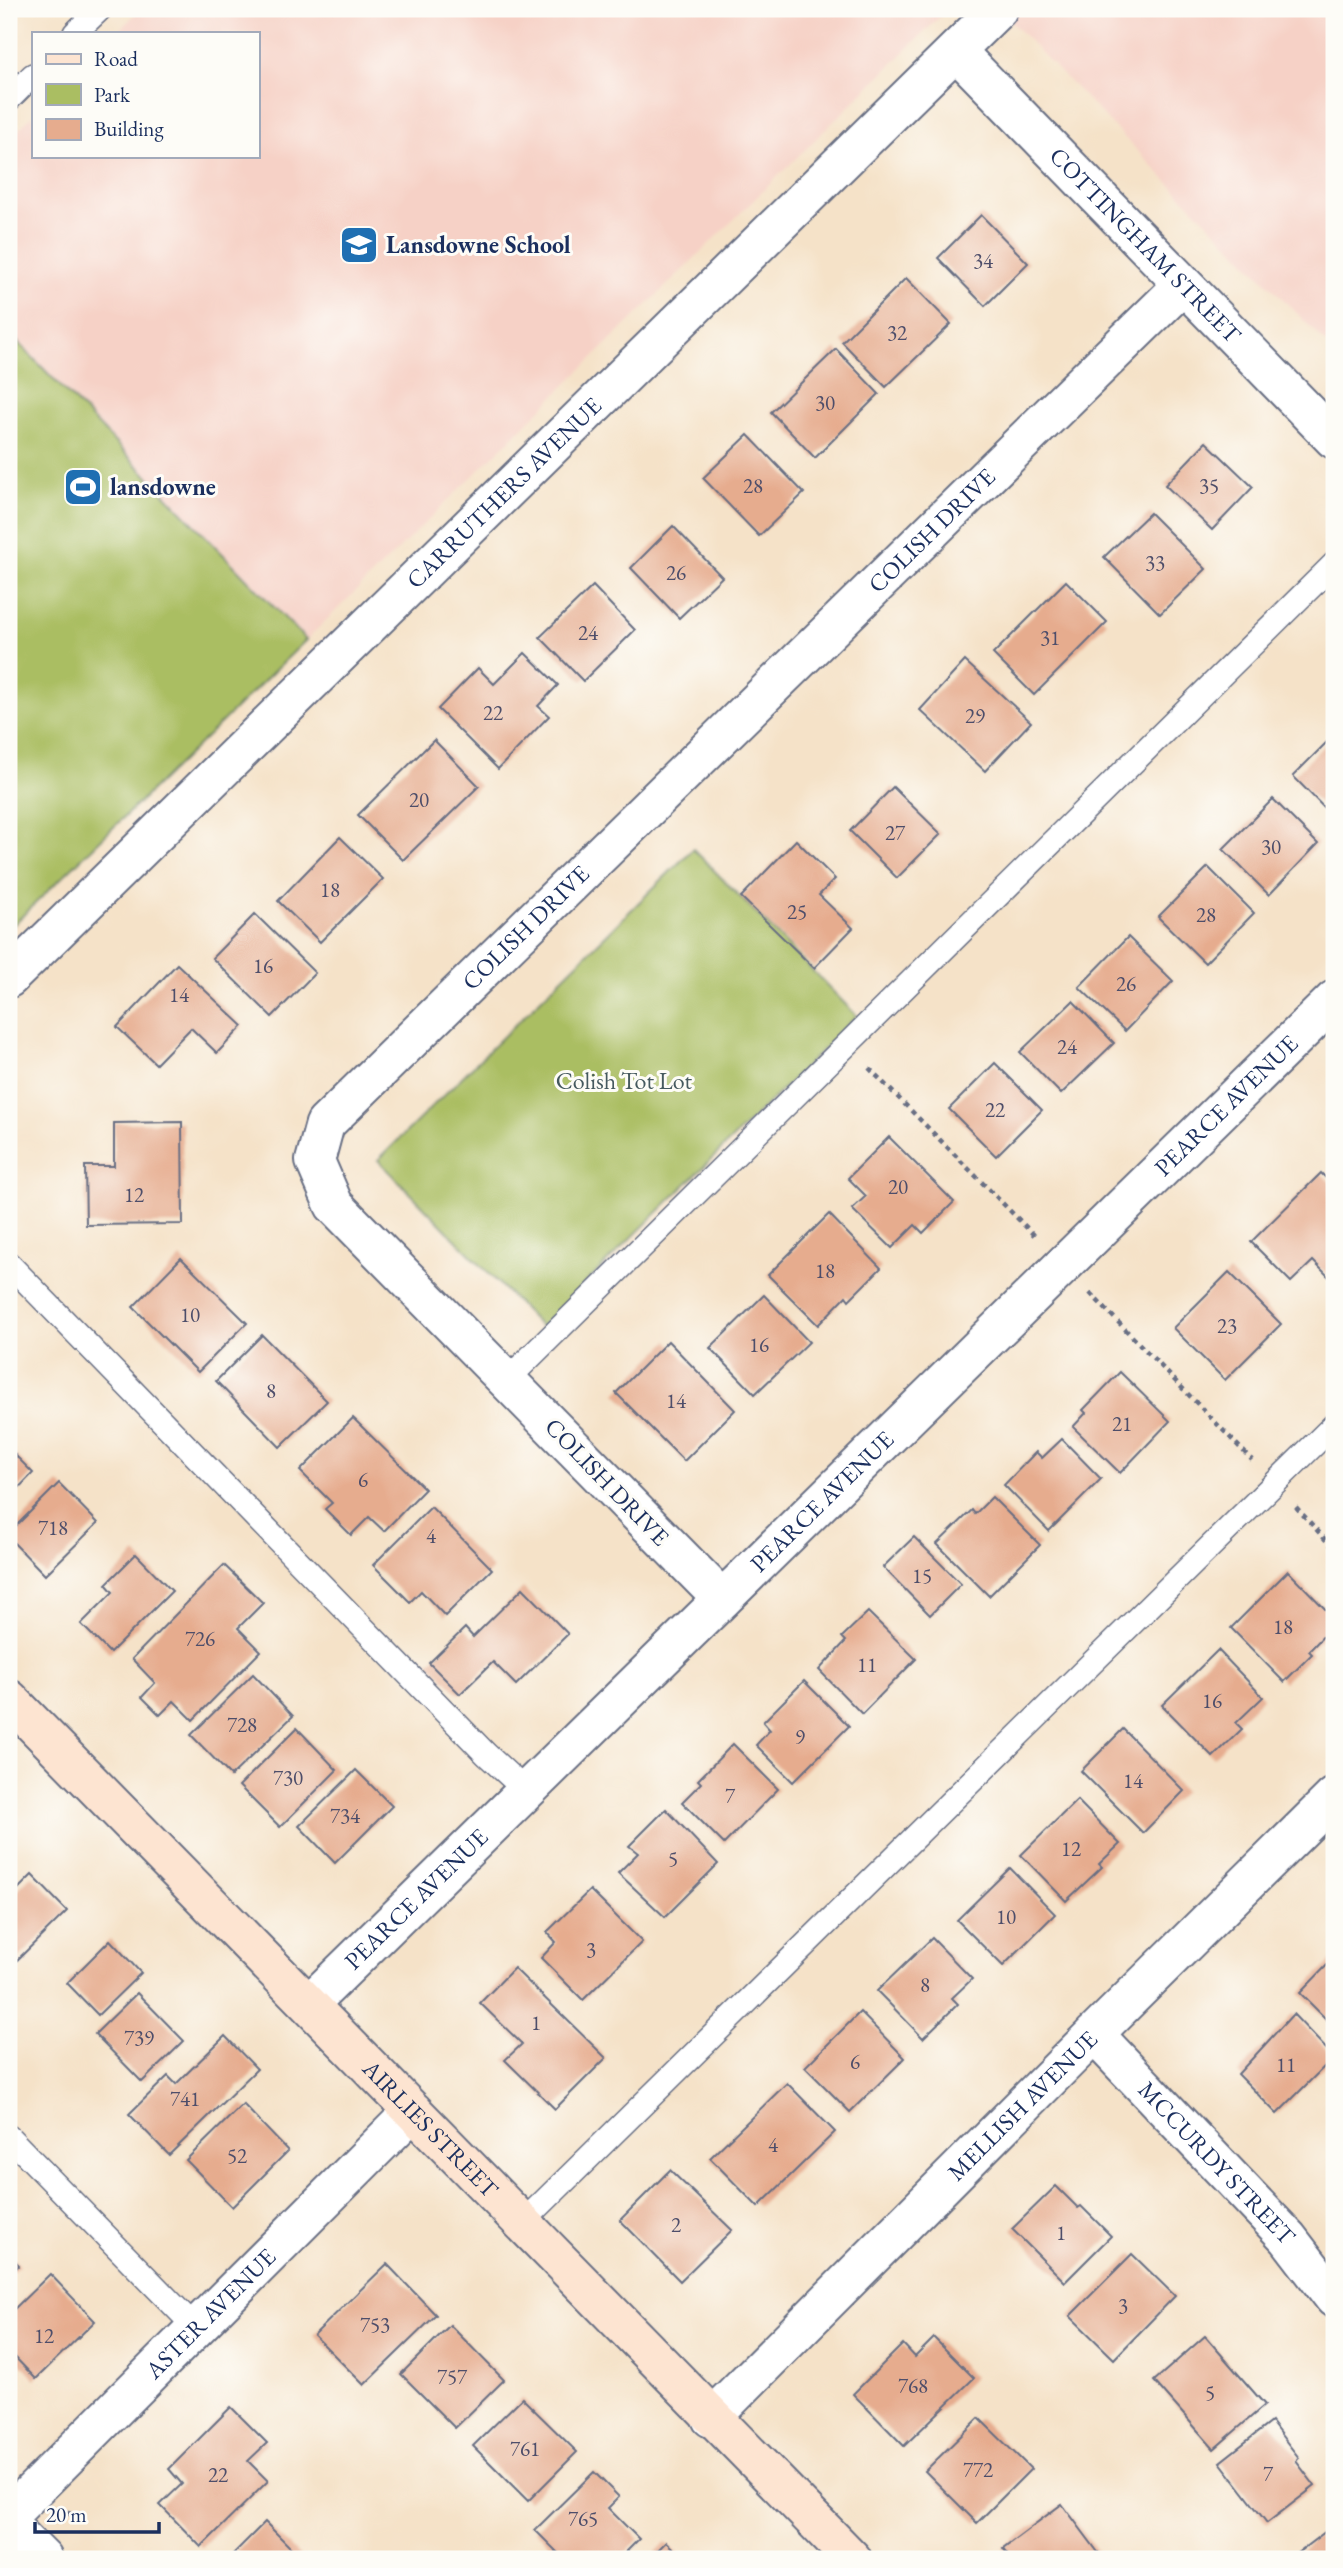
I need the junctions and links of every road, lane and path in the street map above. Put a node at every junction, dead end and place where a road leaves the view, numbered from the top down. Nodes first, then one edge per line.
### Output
1 (100, 9) edge
2 (998, 9) edge
3 (76, 32) edge
4 (956, 51) junction
5 (32, 76) edge
6 (9, 99) edge
7 (1183, 285) junction
8 (1334, 439) edge
9 (1334, 564) edge
10 (9, 978) edge
11 (1334, 1000) edge
12 (9, 1264) edge
13 (507, 1380) junction
14 (1334, 1425) edge
15 (722, 1599) junction
16 (9, 1699) edge
17 (526, 1791) junction
18 (1334, 1797) edge
19 (309, 2004) junction
20 (1094, 2034) junction
21 (413, 2111) junction
22 (9, 2137) edge
23 (522, 2223) junction
24 (1334, 2298) edge
25 (195, 2328) junction
26 (711, 2418) junction
27 (9, 2515) edge
28 (9, 2525) edge
29 (43, 2559) edge
30 (852, 2559) edge

1 - 3 lane
2 - 4 street, CARRUTHERS AVENUE
4 - 7 street, COTTINGHAM STREET
4 - 10 street, CARRUTHERS AVENUE
5 - 6 lane
7 - 8 street, COTTINGHAM STREET
7 - 13 street, COLISH DRIVE
9 - 13 lane
11 - 15 street, PEARCE AVENUE
12 - 17 lane
13 - 15 street, COLISH DRIVE
14 - 23 lane
15 - 17 street, PEARCE AVENUE
16 - 19 street, AIRLIES STREET
17 - 19 street, PEARCE AVENUE
18 - 20 street, MELLISH AVENUE
19 - 21 street, AIRLIES STREET
20 - 24 street, MCCURDY STREET
20 - 26 street, MELLISH AVENUE
21 - 23 street, AIRLIES STREET
21 - 25 street, ASTER AVENUE
22 - 25 lane
23 - 26 street, AIRLIES STREET
25 - 27 street, ASTER AVENUE
26 - 30 street, AIRLIES STREET
28 - 29 street

